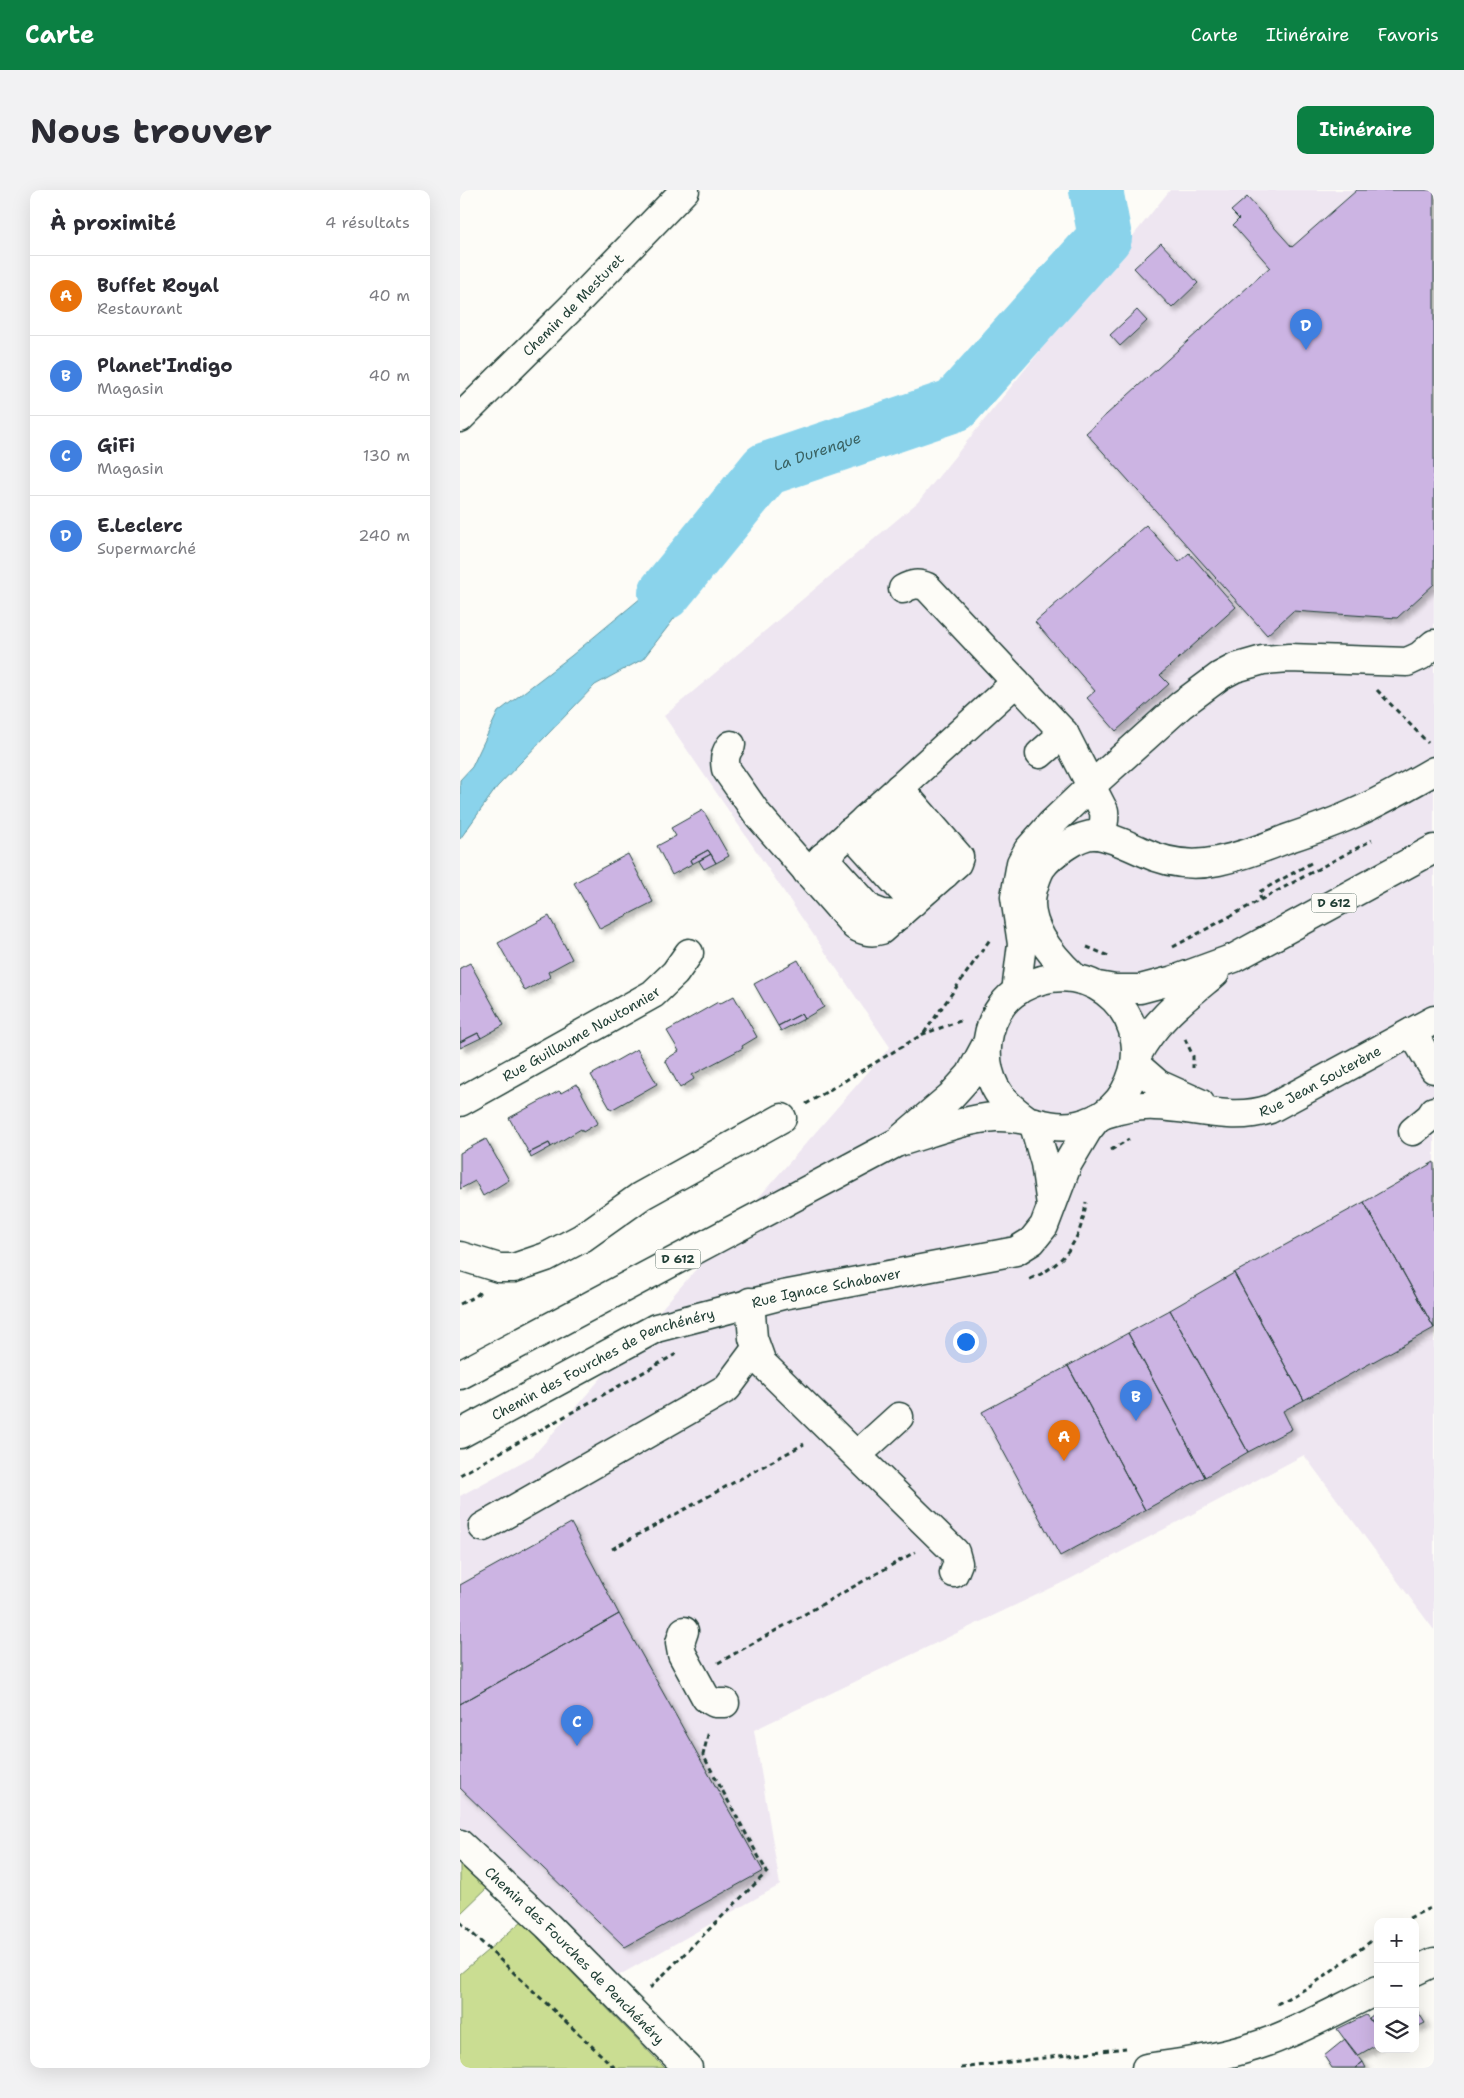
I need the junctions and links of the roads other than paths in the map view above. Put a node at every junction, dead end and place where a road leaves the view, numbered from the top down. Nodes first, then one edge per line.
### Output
1 (685, 190) edge
2 (460, 418) edge
3 (903, 589) dead end
4 (1434, 644) edge
5 (1016, 682) junction
6 (1064, 733) junction
7 (731, 745) dead end
8 (1040, 754) dead end
9 (1434, 771) edge
10 (1082, 794) junction
11 (874, 811) junction
12 (1092, 835) junction
13 (1434, 848) edge
14 (815, 865) junction
15 (921, 895) junction
16 (689, 953) dead end
17 (1234, 958) junction
18 (1086, 982) junction
19 (1016, 992) junction
20 (1423, 1026) edge
21 (988, 1037) junction
22 (1136, 1060) junction
23 (1434, 1069) edge
24 (460, 1102) edge
25 (1434, 1111) edge
26 (1222, 1113) junction
27 (1101, 1116) junction
28 (782, 1118) road end
29 (1030, 1120) junction
30 (1413, 1130) dead end
31 (896, 1143) junction
32 (1052, 1207) junction
33 (460, 1256) edge
34 (750, 1302) junction
35 (756, 1349) junction
36 (460, 1375) edge
37 (900, 1417) dead end
38 (460, 1434) edge
39 (838, 1443) junction
40 (483, 1527) dead end
41 (954, 1573) dead end
42 (684, 1631) dead end
43 (720, 1703) road end
44 (460, 1844) edge
45 (1434, 1962) edge
46 (1419, 1970) edge
47 (1374, 1992) edge
48 (688, 2068) edge
49 (1146, 2068) edge

1 - 2 street, Chemin de Mesturet
3 - 5 street
4 - 10 street
5 - 6 street
5 - 11 street
6 - 8 street
6 - 10 street
7 - 14 street
9 - 12 street
10 - 12 street
10 - 19 street
11 - 14 street
11 - 15 street
11 - 15 street
12 - 18 street
13 - 17 street, D 612
14 - 15 street
16 - 24 street, Rue Guillaume Nautonnier
17 - 18 street, D 612
17 - 22 street, D 612
18 - 19 street
18 - 22 street
19 - 21 street
20 - 23 street, Rue Jean Souterène
20 - 26 street, Rue Jean Souterène
21 - 29 street
21 - 31 street, D 612
22 - 26 street, Rue Jean Souterène
22 - 27 street
25 - 30 street
26 - 27 street, Rue Jean Souterène
27 - 29 street
27 - 32 street, Rue Ignace Schabaver
28 - 33 street
29 - 31 street, D 612
29 - 32 street
31 - 36 street, D 612
32 - 34 street, Rue Ignace Schabaver
34 - 35 street, Rue Ignace Schabaver
34 - 38 street, Chemin des Fourches de Penchénéry
35 - 39 street, Rue Ignace Schabaver
35 - 40 street
37 - 39 street
39 - 41 street, Rue Ignace Schabaver
42 - 43 street
44 - 48 street, Chemin des Fourches de Penchénéry
45 - 46 street
47 - 49 street

